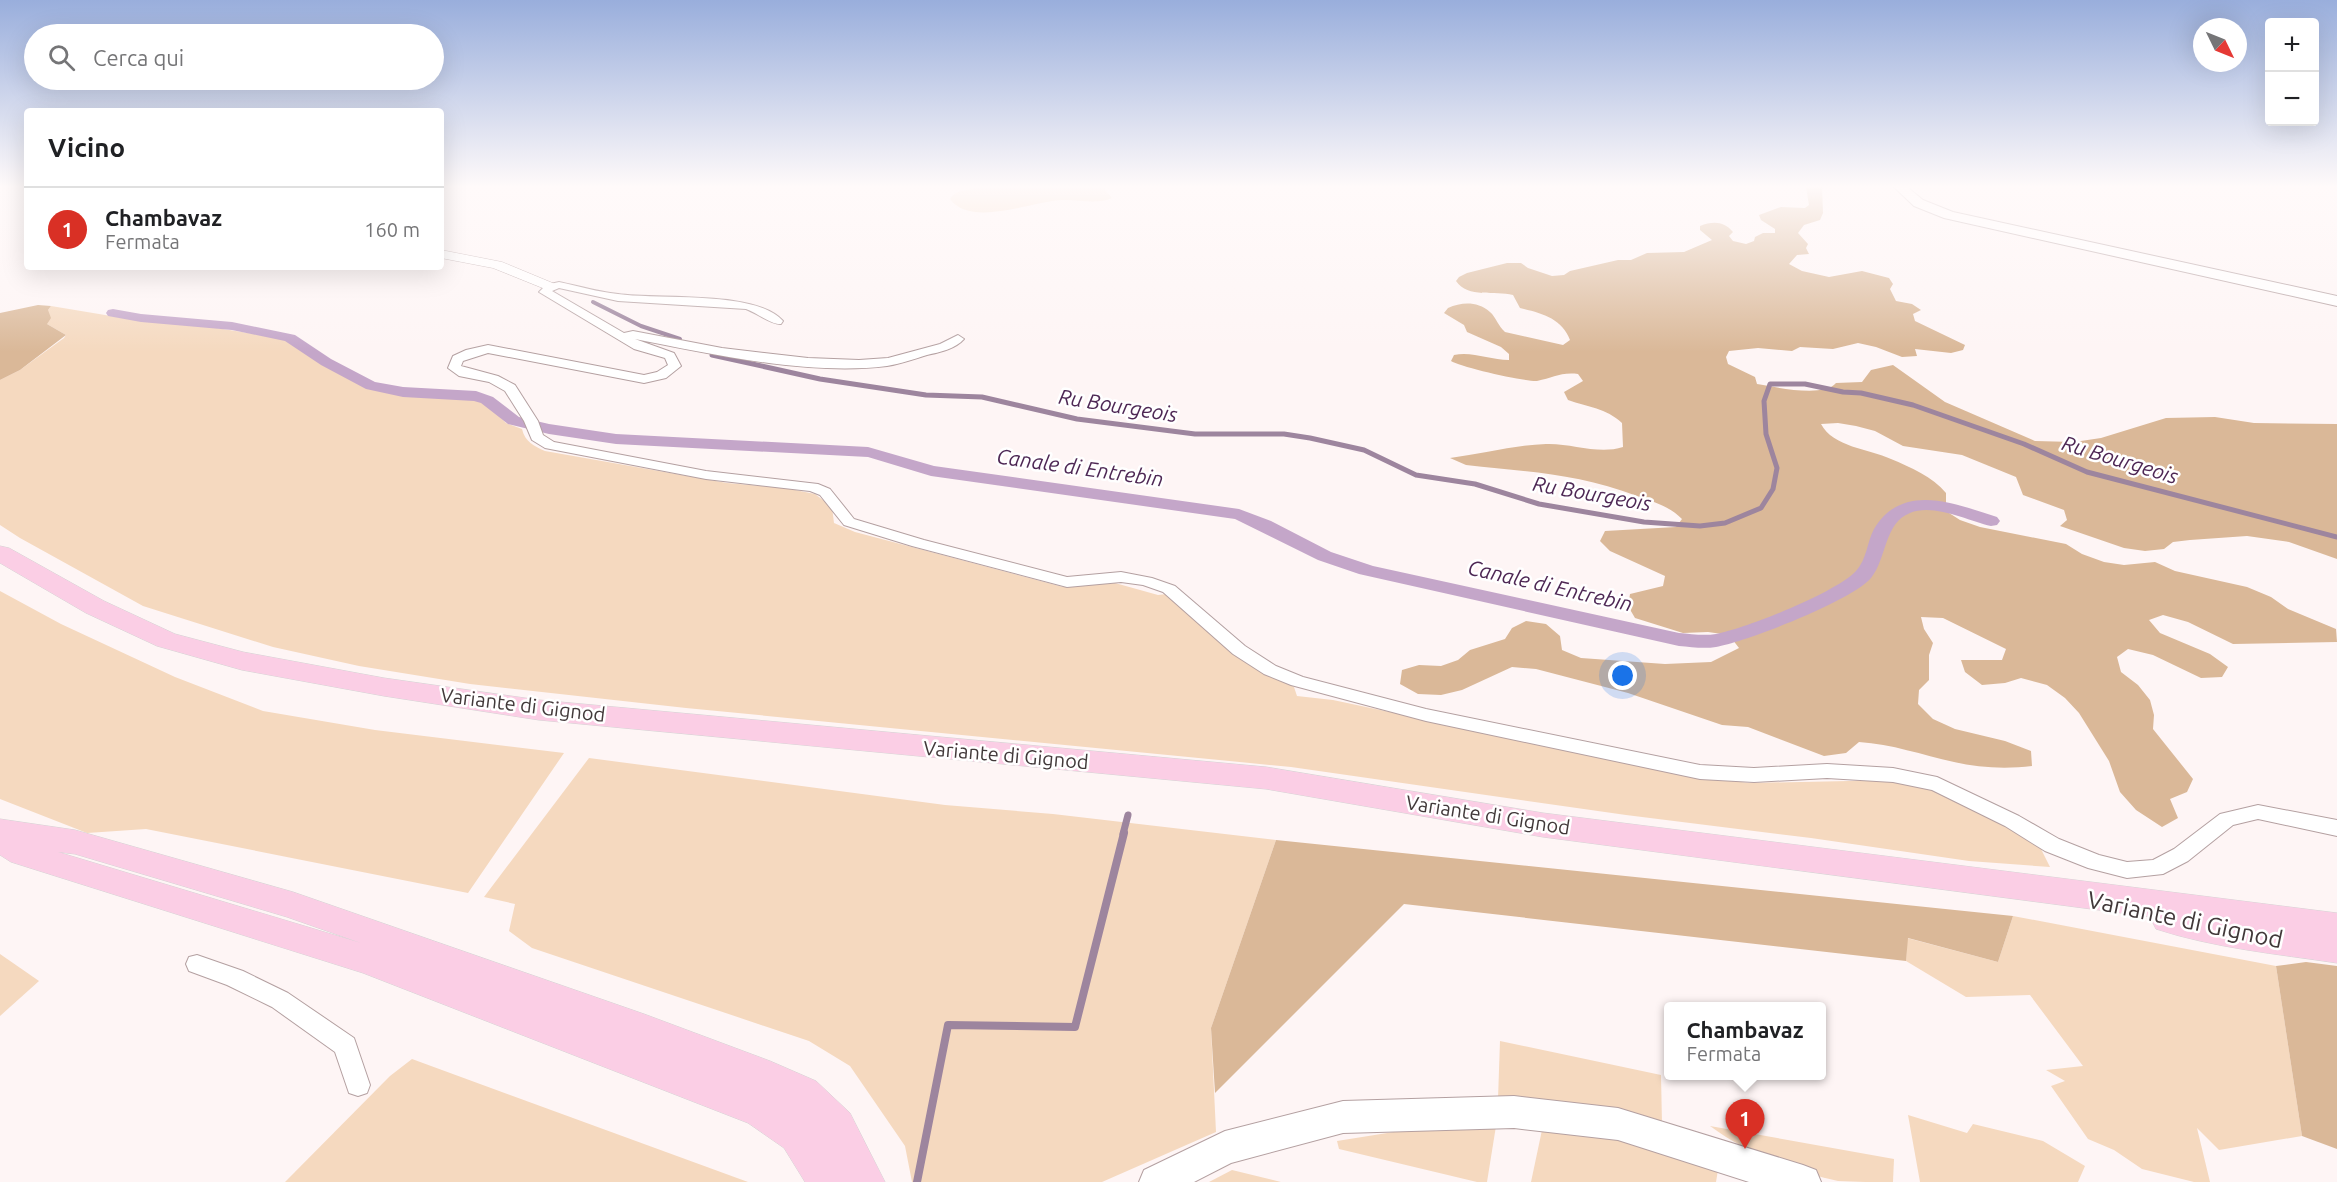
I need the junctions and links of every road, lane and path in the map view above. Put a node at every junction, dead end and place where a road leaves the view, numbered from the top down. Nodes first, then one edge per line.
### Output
1 (2068, 242) edge
2 (444, 255) edge
3 (550, 287) junction
4 (2337, 301) edge
5 (777, 321) dead end
6 (625, 336) junction
7 (958, 339) dead end
8 (0, 553) edge
9 (2337, 828) edge
10 (0, 831) edge
11 (0, 840) edge
12 (2034, 888) junction
13 (2337, 927) edge
14 (2337, 949) edge
15 (196, 964) dead end
16 (358, 1085) dead end
17 (828, 1182) edge
18 (865, 1182) edge
19 (1157, 1182) edge
20 (1803, 1182) edge

1 - 4 main road
2 - 3 street
3 - 5 street
3 - 6 street
6 - 7 street
6 - 9 street
8 - 12 main road, Variante di Gignod
10 - 18 main road
11 - 17 main road
12 - 13 main road, Variante di Gignod
12 - 14 main road, Variante di Gignod
15 - 16 street
19 - 20 main road

